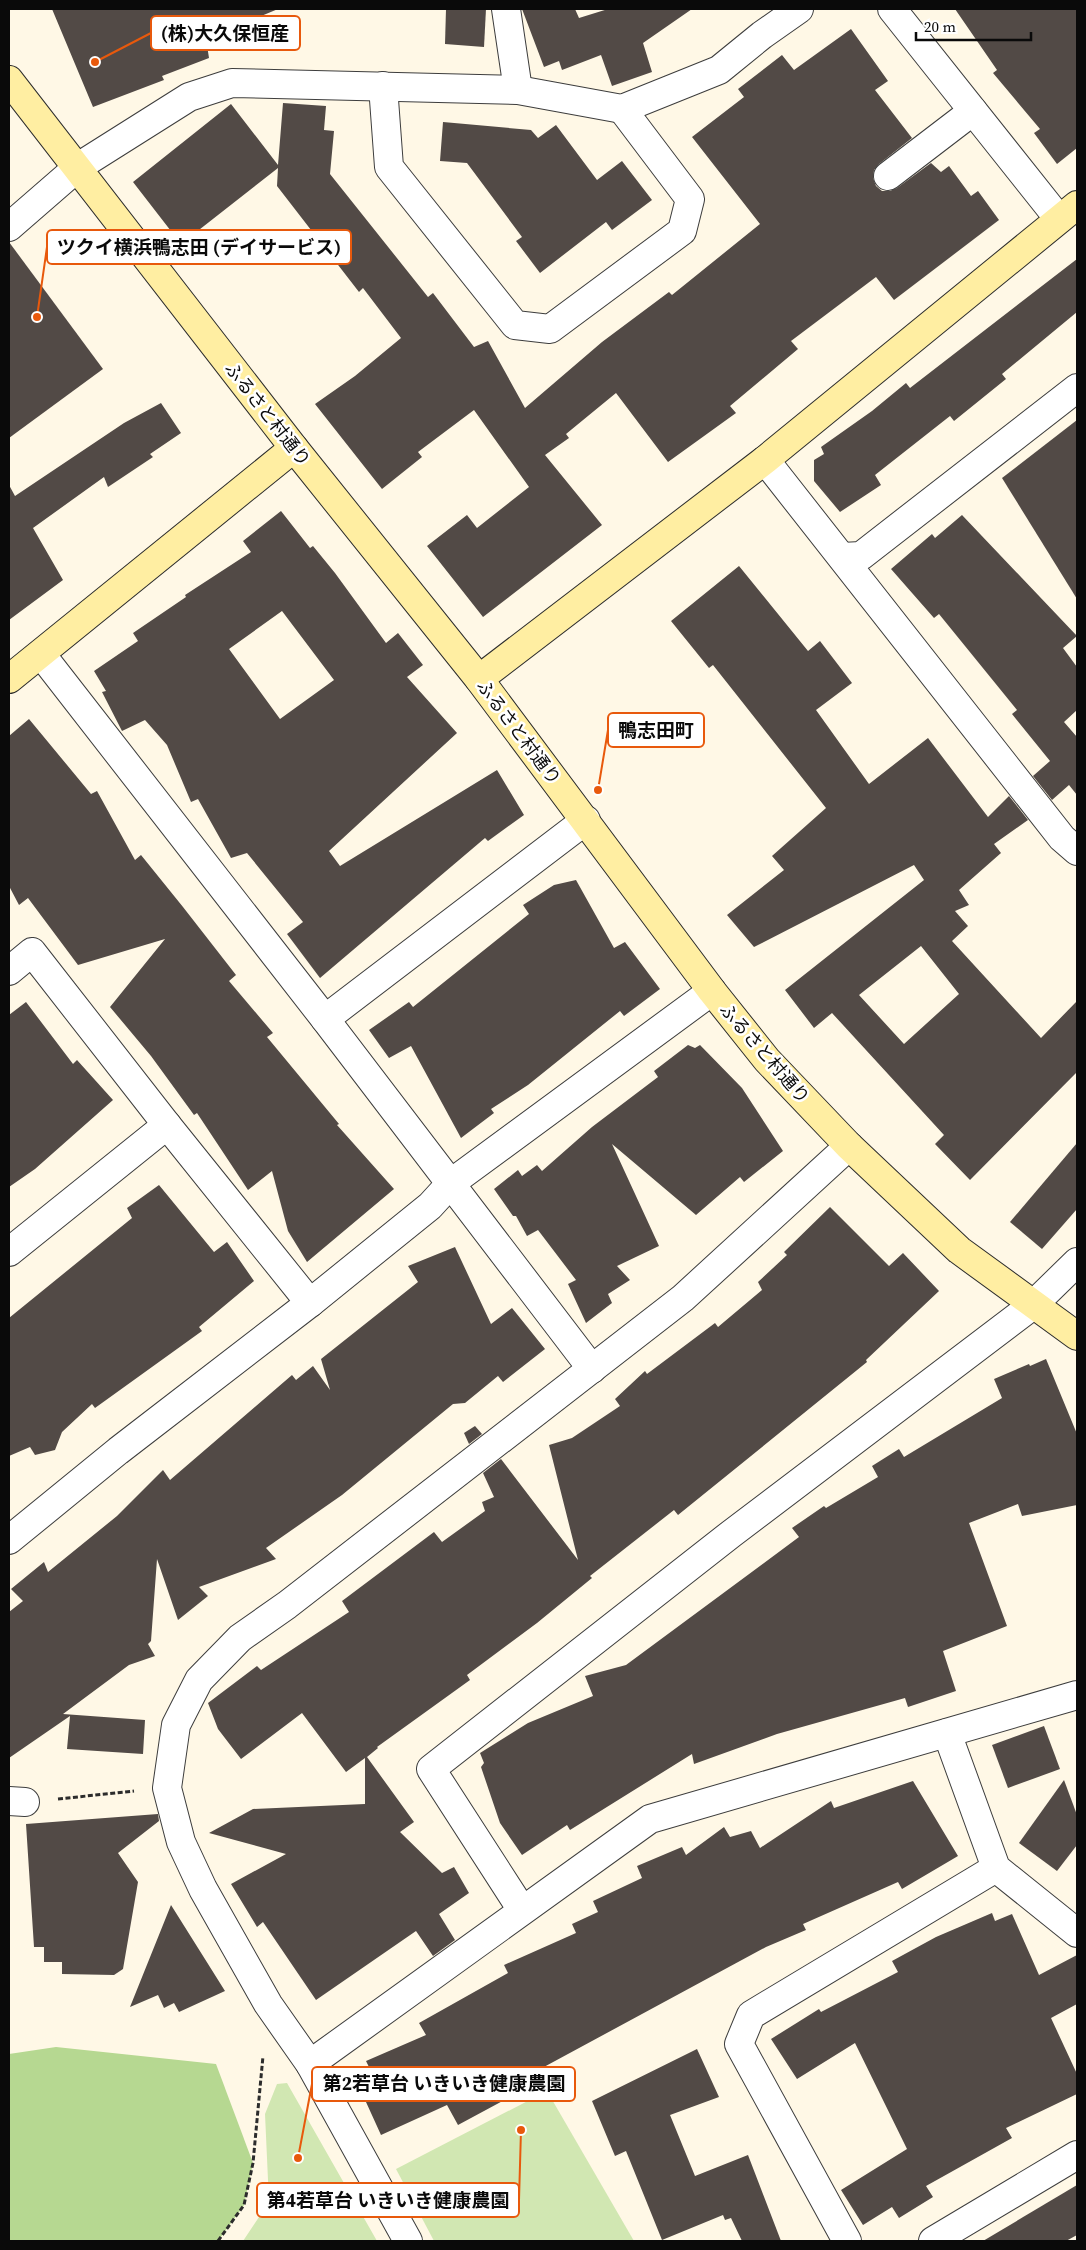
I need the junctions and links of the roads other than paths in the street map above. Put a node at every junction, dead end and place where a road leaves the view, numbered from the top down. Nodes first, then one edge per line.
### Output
1 (506, 9) edge
2 (799, 9) edge
3 (892, 9) edge
4 (9, 80) edge
5 (383, 86) junction
6 (518, 90) junction
7 (622, 109) junction
8 (973, 111) junction
9 (78, 167) junction
10 (888, 176) dead end
11 (1068, 212) edge
12 (9, 227) edge
13 (1077, 388) edge
14 (294, 448) junction
15 (765, 460) junction
16 (842, 557) junction
17 (41, 654) junction
18 (479, 678) junction
19 (9, 679) edge
20 (586, 820) junction
21 (1072, 838) edge
22 (9, 970) edge
23 (712, 991) junction
24 (325, 1019) junction
25 (167, 1125) junction
26 (848, 1146) junction
27 (451, 1183) junction
28 (9, 1252) edge
29 (1077, 1262) edge
30 (310, 1303) junction
31 (1033, 1305) junction
32 (1077, 1336) edge
33 (592, 1369) junction
34 (9, 1540) edge
35 (1077, 1695) edge
36 (947, 1733) junction
37 (996, 1868) junction
38 (522, 1910) junction
39 (1077, 1933) edge
40 (310, 2064) junction
41 (1077, 2155) edge
42 (408, 2241) edge
43 (847, 2241) edge
44 (933, 2241) edge

1 - 6 street
2 - 7 street
3 - 8 street
4 - 9 street, ふるさと村通り
5 - 6 street
5 - 7 street
5 - 9 street
6 - 7 street
8 - 10 street
8 - 11 street
9 - 12 street
9 - 14 street, ふるさと村通り
11 - 15 street
13 - 16 street
14 - 17 street
14 - 18 street, ふるさと村通り
15 - 16 street
15 - 18 street
16 - 21 street
17 - 19 street
17 - 24 street
18 - 20 street, ふるさと村通り
20 - 23 street, ふるさと村通り
20 - 24 street
22 - 25 street
23 - 26 street, ふるさと村通り
23 - 27 street
24 - 27 street
25 - 28 street
25 - 30 street
26 - 31 street, ふるさと村通り
26 - 33 street
27 - 30 street
27 - 33 street
29 - 31 street
30 - 34 street
31 - 32 street, ふるさと村通り
31 - 38 street
33 - 40 street
35 - 36 street
36 - 37 street
36 - 38 street
37 - 39 street
37 - 43 street
38 - 40 street
40 - 42 street
41 - 44 street

